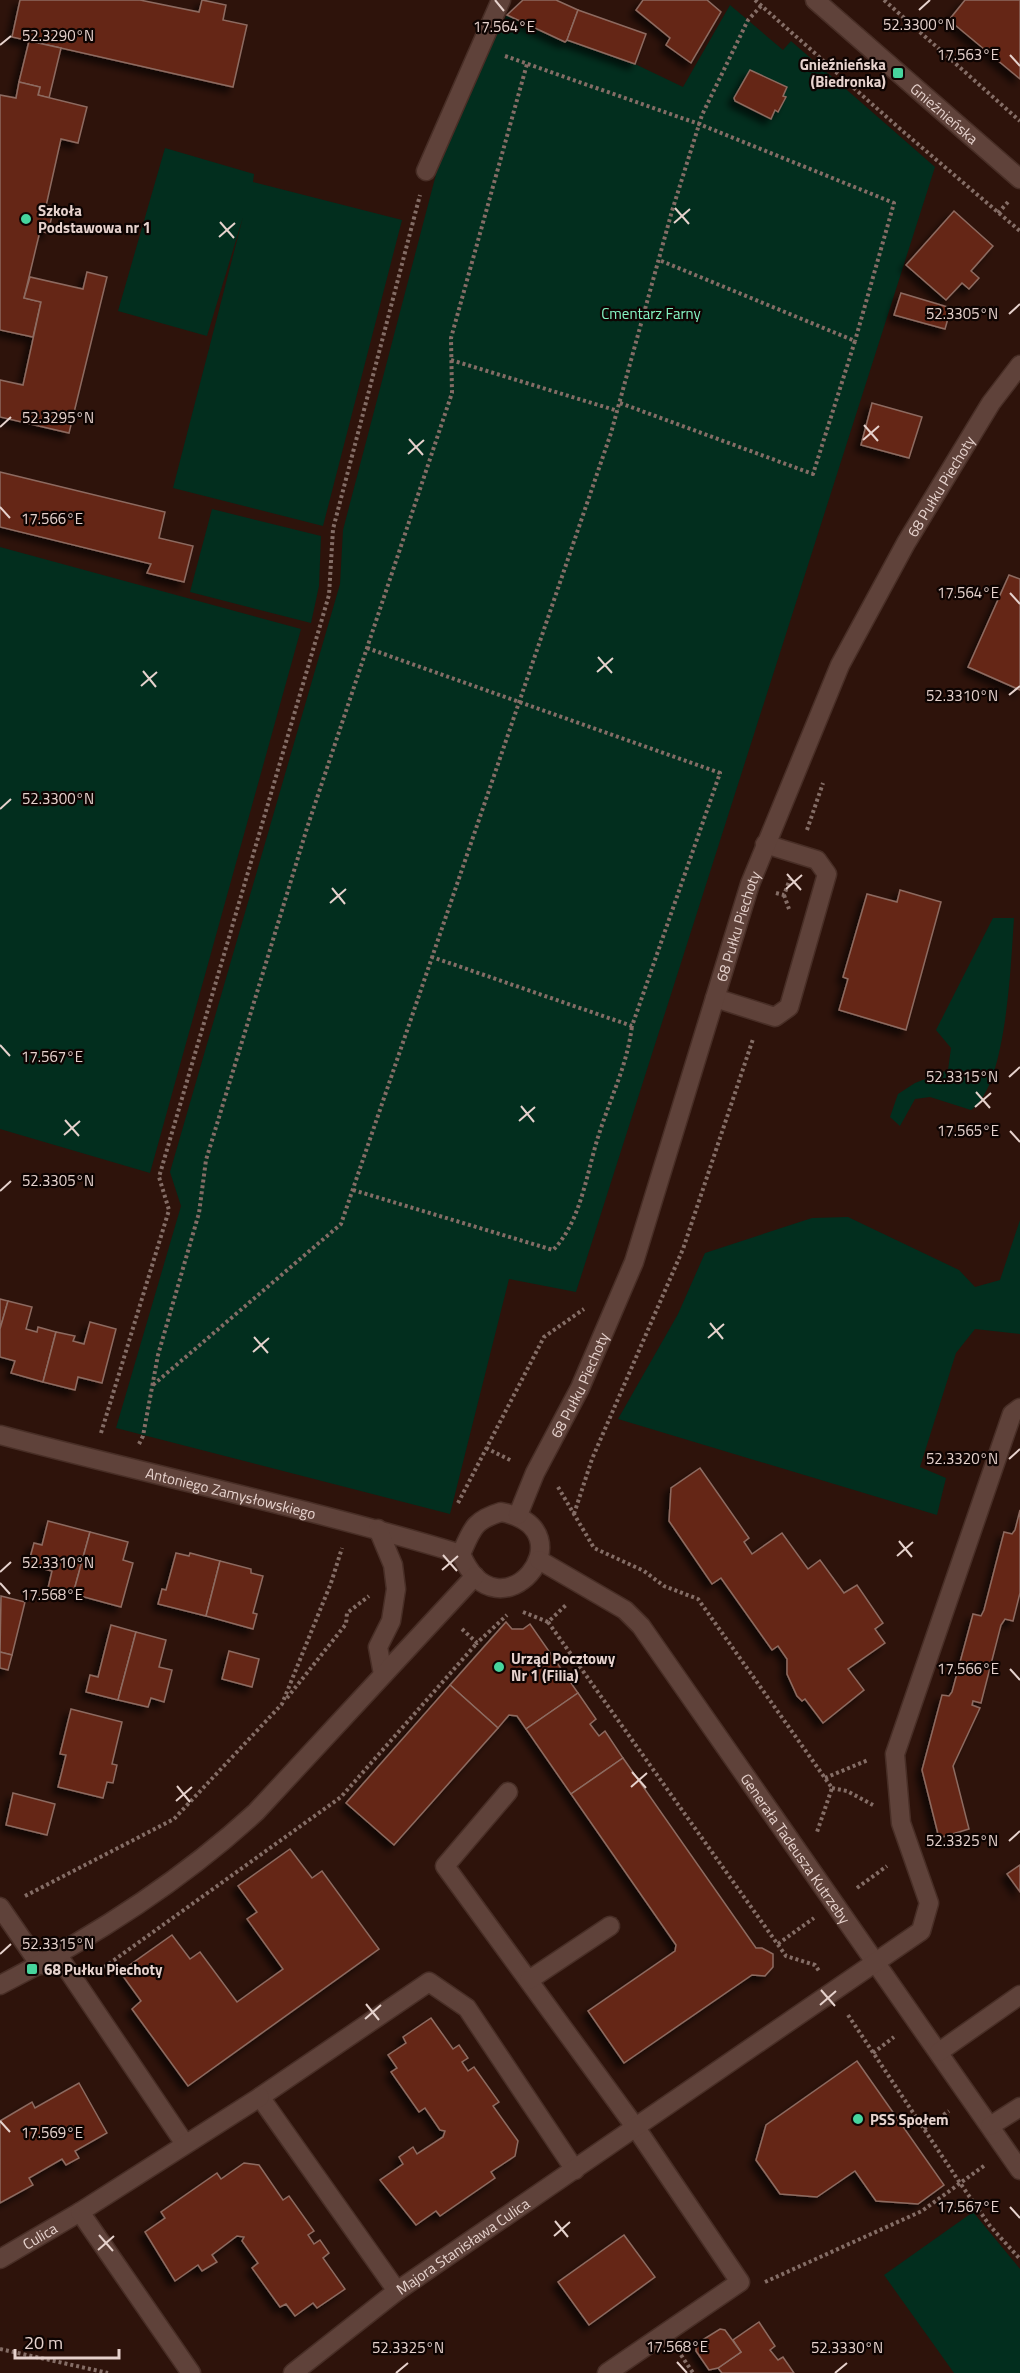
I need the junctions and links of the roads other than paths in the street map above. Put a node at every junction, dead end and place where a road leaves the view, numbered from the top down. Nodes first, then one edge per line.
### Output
1 (501, 0) edge
2 (815, 0) edge
3 (426, 171) road end
4 (1020, 179) edge
5 (1020, 365) edge
6 (765, 844) junction
7 (715, 998) junction
8 (1020, 1408) edge
9 (0, 1435) edge
10 (518, 1515) junction
11 (378, 1529) junction
12 (461, 1554) junction
13 (539, 1560) junction
14 (475, 1576) junction
15 (383, 1674) junction
16 (508, 1792) dead end
17 (3, 1909) edge
18 (610, 1926) dead end
19 (57, 1954) junction
20 (875, 1963) junction
21 (40, 1965) junction
22 (529, 1980) junction
23 (0, 1985) edge
24 (1020, 1995) edge
25 (939, 2052) junction
26 (260, 2097) junction
27 (1020, 2107) edge
28 (990, 2126) junction
29 (636, 2128) junction
30 (185, 2144) junction
31 (576, 2170) junction
32 (1020, 2170) edge
33 (80, 2212) junction
34 (0, 2259) edge
35 (397, 2291) junction
36 (615, 2371) edge
37 (191, 2373) edge
38 (293, 2373) edge

1 - 3 street
2 - 4 street, Gnieźnieńska
5 - 6 street, 68 Pułku Piechoty
6 - 7 street, 68 Pułku Piechoty
6 - 7 street
7 - 10 street, 68 Pułku Piechoty
8 - 20 street, Majora Stanisława Culica
9 - 11 street, Antoniego Zamysłowskiego
10 - 12 street
10 - 13 street
11 - 12 street, Antoniego Zamysłowskiego
11 - 15 street
12 - 14 street
13 - 14 street
13 - 20 street, Generała Tadeusza Kutrzeby
14 - 15 street
15 - 19 street
16 - 22 street
17 - 21 street
18 - 22 street
19 - 21 street
19 - 30 street
20 - 25 street, Generała Tadeusza Kutrzeby
20 - 29 street, Majora Stanisława Culica
21 - 23 street
22 - 29 street
24 - 25 street
25 - 28 street, Generała Tadeusza Kutrzeby
26 - 30 street, Culica
26 - 31 street, Culica
26 - 35 street
27 - 28 street
28 - 32 street, Generała Tadeusza Kutrzeby
29 - 31 street, Majora Stanisława Culica
29 - 36 street
30 - 33 street, Culica
31 - 35 street, Majora Stanisława Culica
33 - 34 street, Culica
33 - 37 street
35 - 38 street, Majora Stanisława Culica

